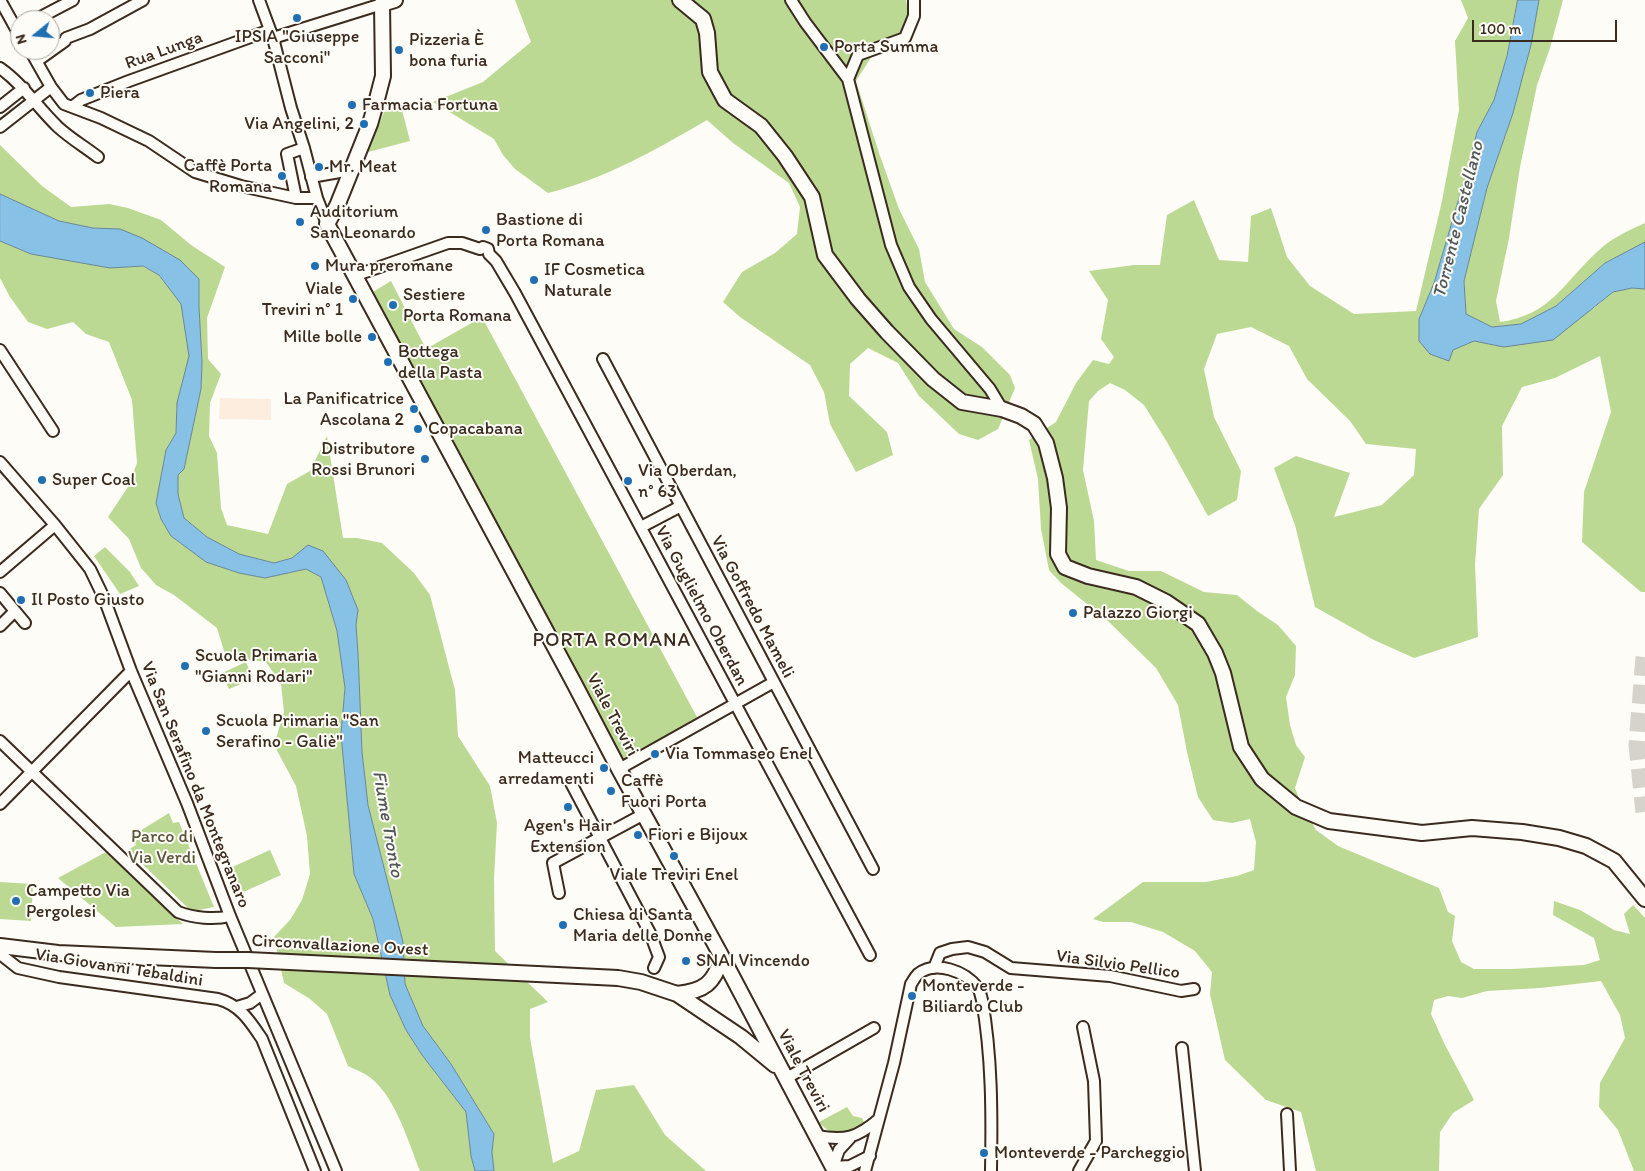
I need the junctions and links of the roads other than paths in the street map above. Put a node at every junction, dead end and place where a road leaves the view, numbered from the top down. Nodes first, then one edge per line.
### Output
1 (0, 0) edge
2 (73, 0) edge
3 (142, 0) edge
4 (259, 0) edge
5 (680, 0) edge
6 (791, 0) edge
7 (914, 0) edge
8 (386, 1) edge
9 (54, 10) edge
10 (10, 17) edge
11 (271, 34) junction
12 (37, 61) joint
13 (0, 68) edge
14 (10, 75) junction
15 (848, 79) junction
16 (0, 81) edge
17 (51, 87) junction
18 (24, 88) junction
19 (33, 100) junction
20 (0, 107) edge
21 (72, 107) junction
22 (0, 127) edge
23 (304, 148) junction
24 (98, 158) dead end
25 (351, 170) junction
26 (311, 176) junction
27 (296, 198) junction
28 (317, 198) junction
29 (326, 224) junction
30 (357, 281) junction
31 (0, 350) edge
32 (603, 359) dead end
33 (1002, 409) junction
34 (53, 431) dead end
35 (0, 462) edge
36 (681, 506) junction
37 (55, 525) junction
38 (641, 527) junction
39 (0, 572) edge
40 (0, 593) edge
41 (15, 611) junction
42 (25, 623) dead end
43 (0, 626) edge
44 (131, 671) junction
45 (774, 682) junction
46 (735, 703) junction
47 (0, 741) edge
48 (619, 769) junction
49 (33, 771) junction
50 (570, 783) dead end
51 (0, 804) edge
52 (644, 814) junction
53 (599, 839) junction
54 (873, 869) dead end
55 (559, 893) dead end
56 (1645, 899) edge
57 (230, 916) junction
58 (0, 946) edge
59 (0, 954) edge
60 (870, 955) dead end
61 (722, 957) junction
62 (654, 968) dead end
63 (934, 968) junction
64 (1194, 989) dead end
65 (262, 994) junction
66 (676, 994) junction
67 (237, 1007) junction
68 (1083, 1027) dead end
69 (874, 1028) dead end
70 (1182, 1048) dead end
71 (783, 1074) junction
72 (1287, 1114) dead end
73 (879, 1119) junction
74 (817, 1136) junction
75 (850, 1138) junction
76 (870, 1156) junction
77 (834, 1169) edge
78 (315, 1171) edge
79 (336, 1171) edge
80 (865, 1171) edge
81 (991, 1171) edge
82 (1079, 1171) edge
83 (1195, 1171) edge
84 (1290, 1171) edge

1 - 10 street
2 - 9 street
3 - 12 street
4 - 11 street
5 - 33 street
6 - 15 street
7 - 15 street
8 - 11 street, Rua Lunga
8 - 25 street
11 - 21 street, Rua Lunga
11 - 23 street
12 - 17 street
13 - 14 street
14 - 16 street
14 - 18 street
15 - 33 street
17 - 19 street
17 - 21 street
18 - 19 street
18 - 20 street
19 - 22 street
19 - 24 street
21 - 27 street
23 - 26 street
23 - 27 street
25 - 26 street
25 - 29 street
26 - 28 street
27 - 28 street
28 - 29 street
29 - 30 street, Viale Treviri
30 - 38 street, Via Guglielmo Oberdan
30 - 48 street, Viale Treviri
31 - 34 street
32 - 36 street, Via Goffredo Mameli
33 - 56 street
35 - 37 street, Via San Serafino da Montegranaro
36 - 38 street
36 - 45 street, Via Goffredo Mameli
37 - 39 street
37 - 44 street, Via San Serafino da Montegranaro
38 - 46 street, Via Guglielmo Oberdan
40 - 41 street
41 - 42 street
41 - 43 street
44 - 49 street
44 - 57 street, Via San Serafino da Montegranaro
45 - 46 street
45 - 54 street, Via Goffredo Mameli
46 - 48 street
46 - 60 street, Via Guglielmo Oberdan
47 - 49 street
48 - 52 street, Viale Treviri
49 - 51 street
49 - 57 street
50 - 53 street
52 - 53 street
52 - 61 street, Viale Treviri
53 - 55 street
53 - 62 street
57 - 65 street, Via San Serafino da Montegranaro
58 - 66 street, Circonvallazione Ovest, bridge
59 - 67 street, Via Giovanni Tebaldini
61 - 66 street
61 - 71 street, Viale Treviri
63 - 64 street, Via Silvio Pellico
63 - 73 street
63 - 81 street
65 - 67 street
65 - 79 street, Via San Serafino da Montegranaro
66 - 71 street, Circonvallazione Ovest
67 - 78 street
68 - 82 street
69 - 71 street
70 - 83 street
71 - 74 street, Viale Treviri
72 - 84 street
73 - 75 street
73 - 76 street
74 - 75 street
74 - 77 street, Viale Treviri
75 - 77 street
76 - 77 street
76 - 80 street

